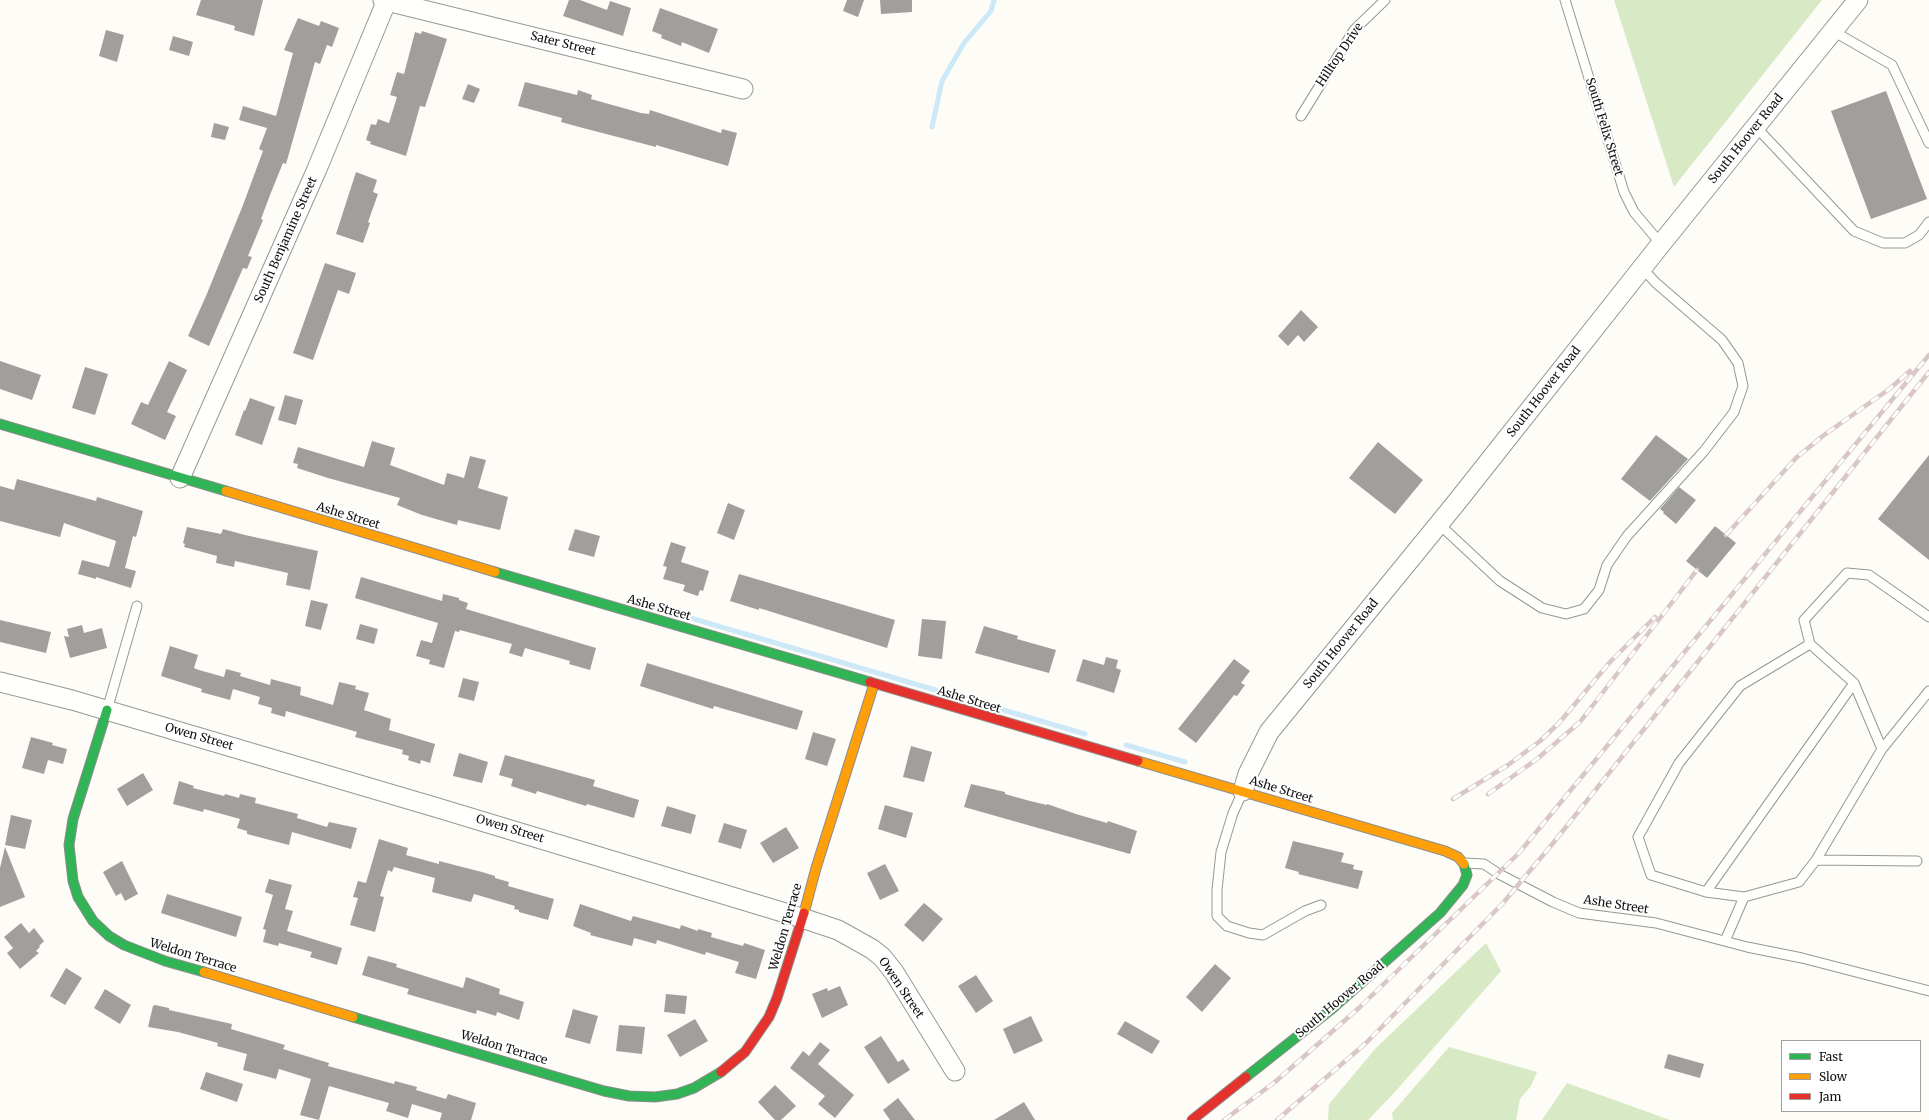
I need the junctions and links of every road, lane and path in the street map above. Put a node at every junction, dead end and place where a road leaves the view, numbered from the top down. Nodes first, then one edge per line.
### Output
1 (386, 0) edge
2 (1385, 0) edge
3 (1565, 0) edge
4 (1858, 0) edge
5 (1833, 31) junction
6 (743, 89) dead end
7 (1301, 116) dead end
8 (1756, 127) junction
9 (1929, 143) edge
10 (1929, 222) edge
11 (1661, 244) junction
12 (1642, 268) junction
13 (0, 424) edge
14 (180, 478) junction
15 (1439, 524) junction
16 (137, 606) dead end
17 (1929, 617) edge
18 (1810, 644) junction
19 (0, 682) edge
20 (1854, 683) junction
21 (874, 684) junction
22 (1929, 691) edge
23 (107, 710) junction
24 (1882, 749) junction
25 (1243, 791) junction
26 (1816, 860) junction
27 (1917, 861) dead end
28 (1464, 864) junction
29 (1706, 892) junction
30 (1744, 897) junction
31 (1322, 905) dead end
32 (802, 918) junction
33 (1725, 941) junction
34 (1929, 991) edge
35 (955, 1071) dead end
36 (1192, 1120) edge

1 - 6 street, Sater Street
1 - 14 street, South Benjamine Street
2 - 7 lane, Hilltop Drive
3 - 11 lane, South Felix Street
4 - 5 street, South Hoover Road
5 - 8 street, South Hoover Road
5 - 9 lane
8 - 10 lane
8 - 11 street, South Hoover Road
11 - 12 street, South Hoover Road
12 - 15 street, South Hoover Road
12 - 15 lane
13 - 14 street, Ashe Street
14 - 21 street, Ashe Street
15 - 25 street, South Hoover Road
16 - 23 lane
17 - 18 lane
18 - 20 lane
18 - 29 lane
19 - 23 street, Owen Street
20 - 24 lane
20 - 29 lane
21 - 25 street, Ashe Street
21 - 32 street, Weldon Terrace
22 - 24 lane
23 - 32 street, Owen Street
23 - 32 street, Weldon Terrace
24 - 26 lane
25 - 28 street, Ashe Street
25 - 31 lane
26 - 27 lane
26 - 30 lane
28 - 33 lane, Ashe Street
28 - 36 street, South Hoover Road
29 - 30 lane
30 - 33 lane
32 - 35 street, Owen Street
33 - 34 lane, Ashe Street

